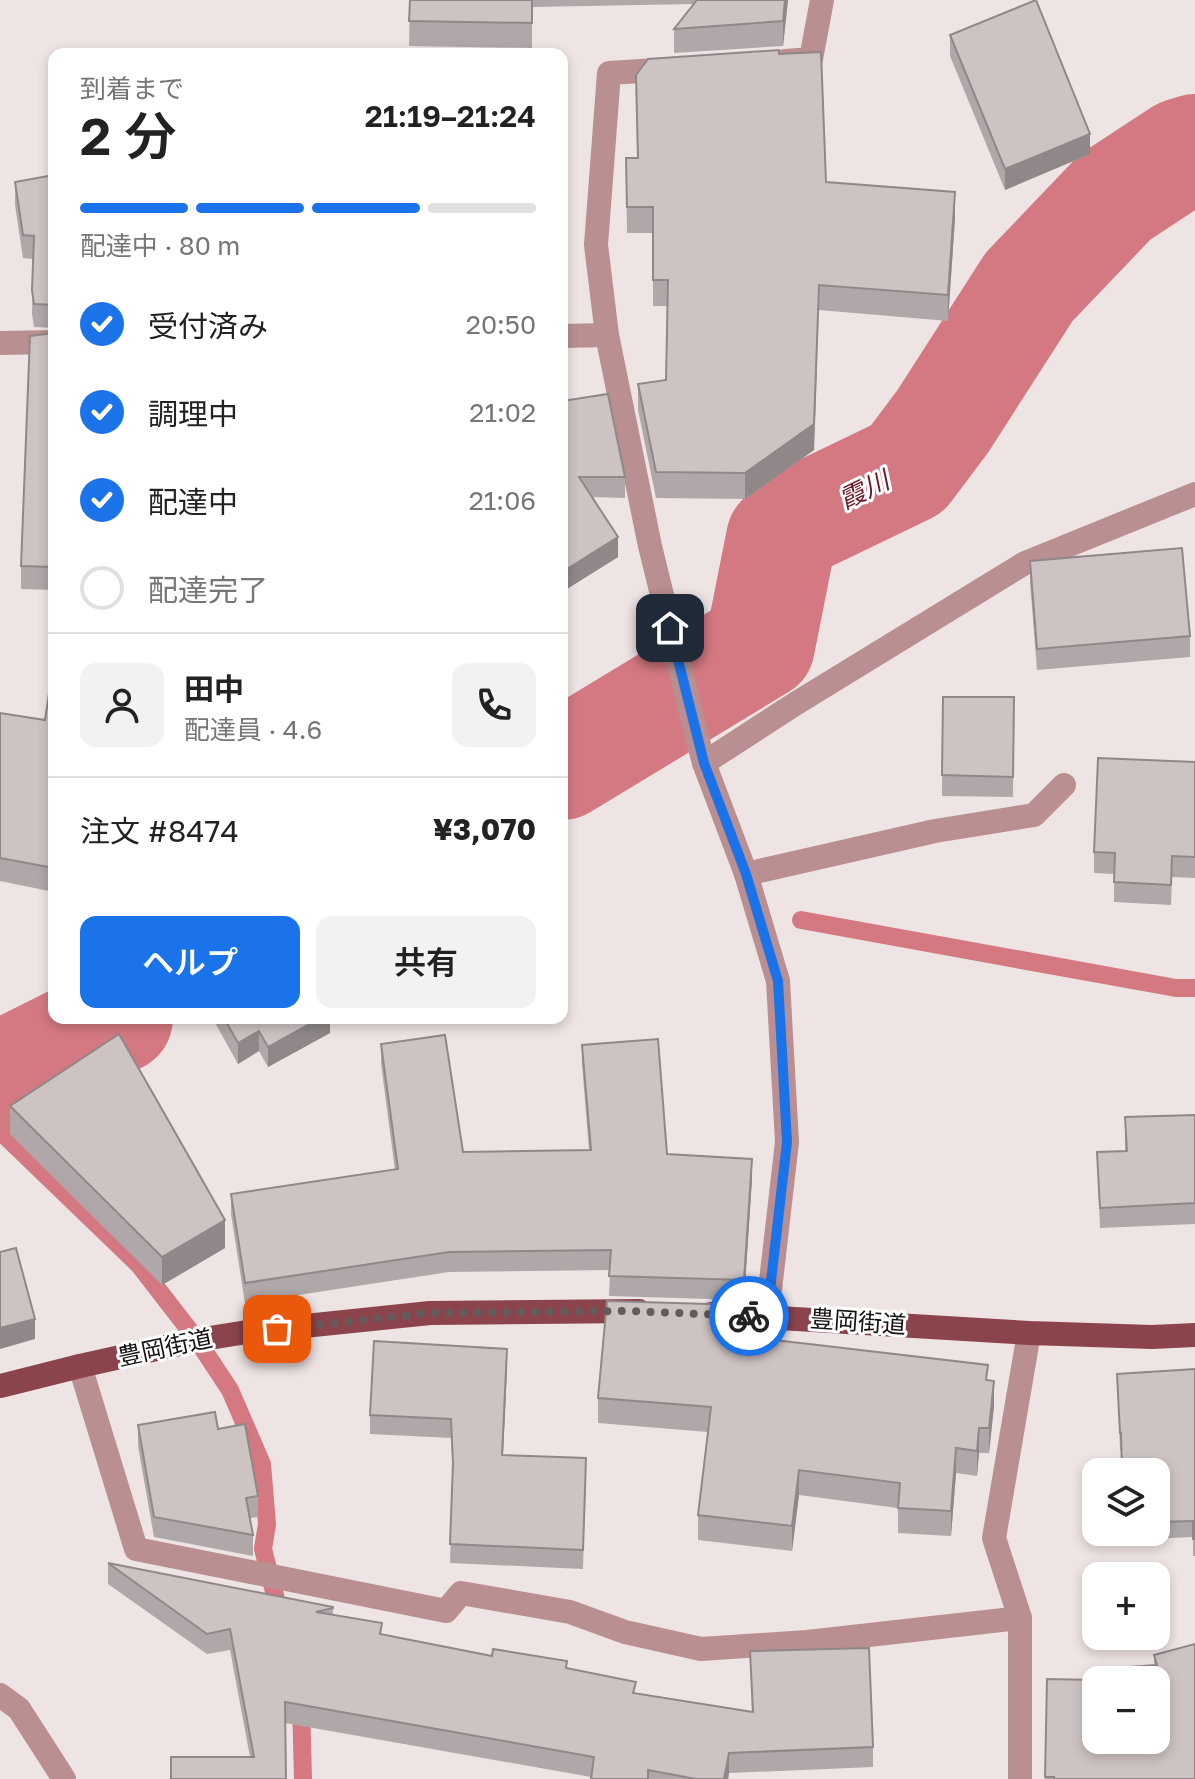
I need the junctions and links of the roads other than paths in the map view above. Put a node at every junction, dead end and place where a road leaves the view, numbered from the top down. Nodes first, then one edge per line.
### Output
1 (822, 0) edge
2 (764, 62) edge
3 (702, 67) edge
4 (607, 335) junction
5 (568, 336) edge
6 (48, 342) edge
7 (0, 343) edge
8 (1195, 494) edge
9 (704, 763) junction
10 (1064, 785) dead end
11 (746, 874) junction
12 (659, 1312) edge
13 (690, 1313) edge
14 (767, 1316) junction
15 (1029, 1333) junction
16 (1195, 1335) edge
17 (80, 1366) junction
18 (0, 1386) edge
19 (1020, 1618) junction
20 (0, 1695) edge
21 (64, 1779) edge
22 (1020, 1779) edge

1 - 2 street
3 - 4 street
4 - 5 street
4 - 9 street
6 - 7 street
8 - 9 street
9 - 11 street
10 - 11 street
11 - 14 street
12 - 17 main road, 豊岡街道
13 - 14 main road, 豊岡街道
14 - 15 main road, 豊岡街道
15 - 16 main road, 豊岡街道
15 - 19 street
17 - 18 main road, 豊岡街道
17 - 19 street
19 - 22 street
20 - 21 street

